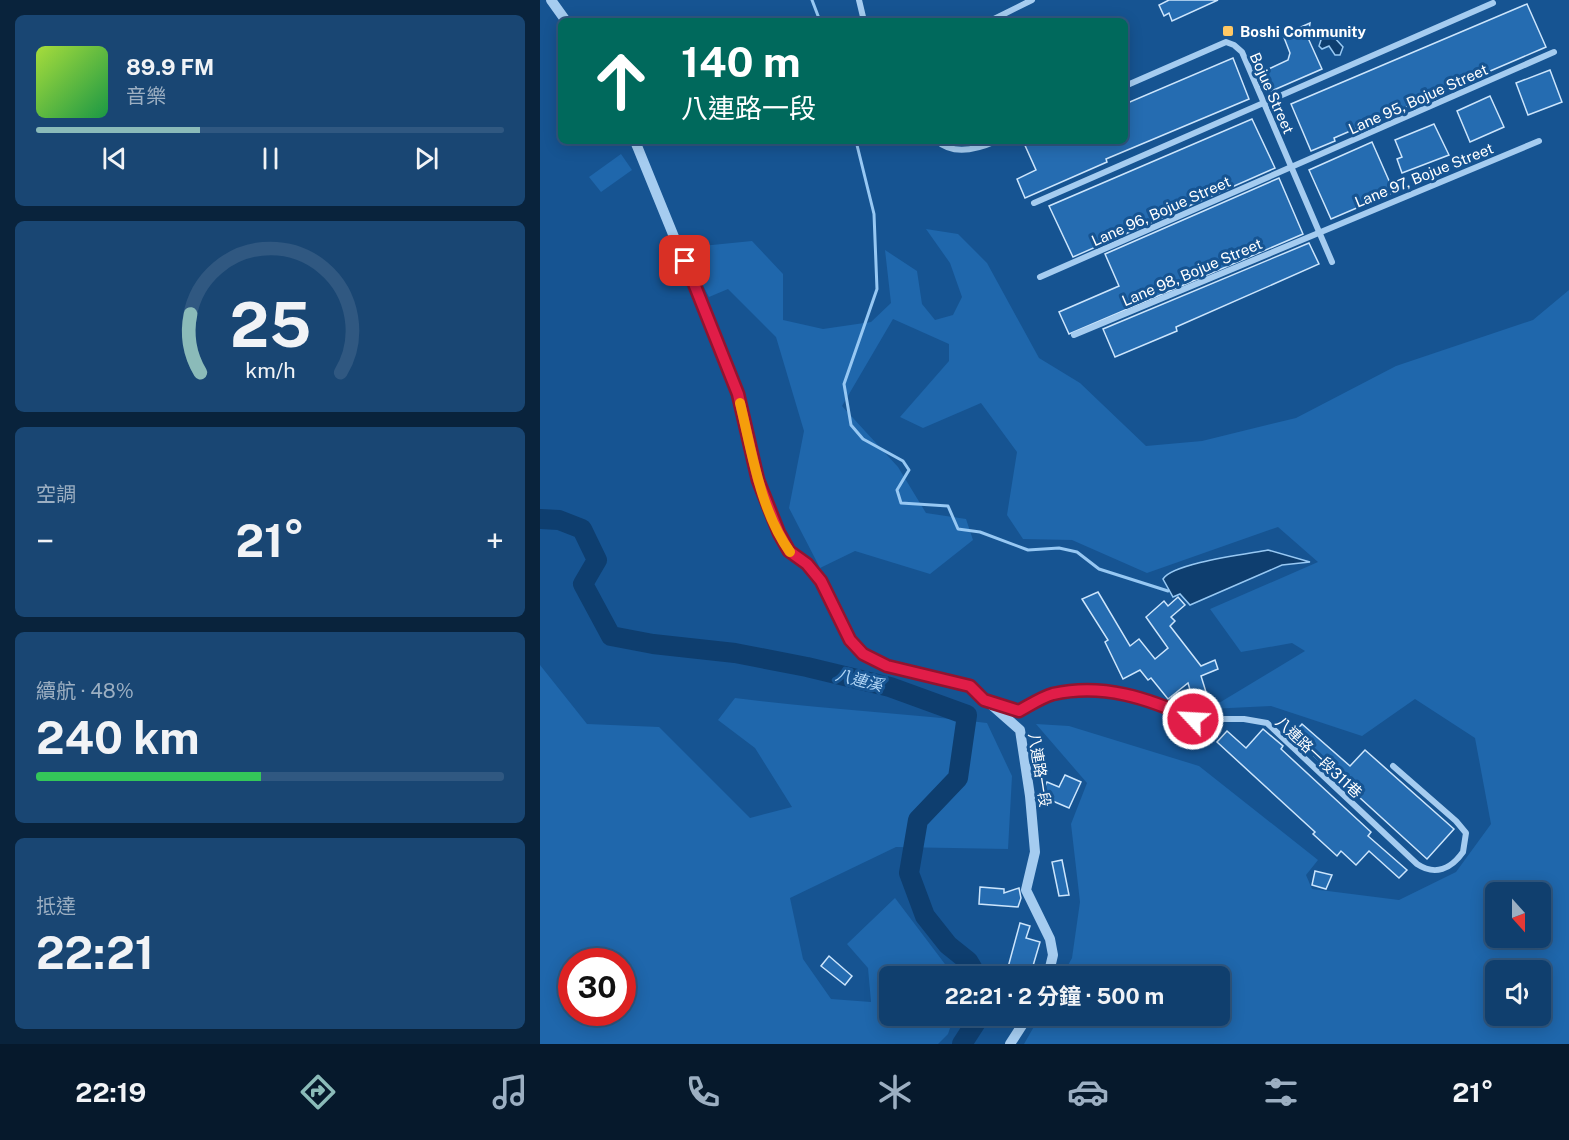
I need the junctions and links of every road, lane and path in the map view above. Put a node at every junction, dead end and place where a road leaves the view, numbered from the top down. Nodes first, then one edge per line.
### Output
1 (551, 0) edge
2 (1032, 0) edge
3 (861, 1) edge
4 (1493, 3) dead end
5 (564, 18) edge
6 (864, 18) edge
7 (996, 18) edge
8 (1554, 52) dead end
9 (1128, 85) edge
10 (1264, 104) junction
11 (1539, 141) dead end
12 (636, 144) edge
13 (940, 144) edge
14 (990, 144) edge
15 (1292, 167) junction
16 (1034, 203) dead end
17 (1318, 231) junction
18 (1332, 262) dead end
19 (1040, 277) dead end
20 (1074, 335) dead end
21 (984, 700) junction
22 (1393, 765) dead end
23 (1050, 966) edge
24 (1022, 1026) edge
25 (1011, 1044) edge

1 - 5 street
2 - 7 street
3 - 6 street
4 - 10 street
8 - 15 street, Lane 95, Bojue Street
9 - 10 street, Bojue Street
10 - 15 street, Bojue Street
10 - 16 street
11 - 17 street, Lane 97, Bojue Street
12 - 21 street, 八連路一段
13 - 14 street
15 - 17 street, Bojue Street
15 - 19 street, Lane 96, Bojue Street
17 - 18 street, Bojue Street
17 - 20 street, Lane 98, Bojue Street
21 - 22 street, 八連路一段311巷
21 - 23 street, 八連路一段
24 - 25 street

